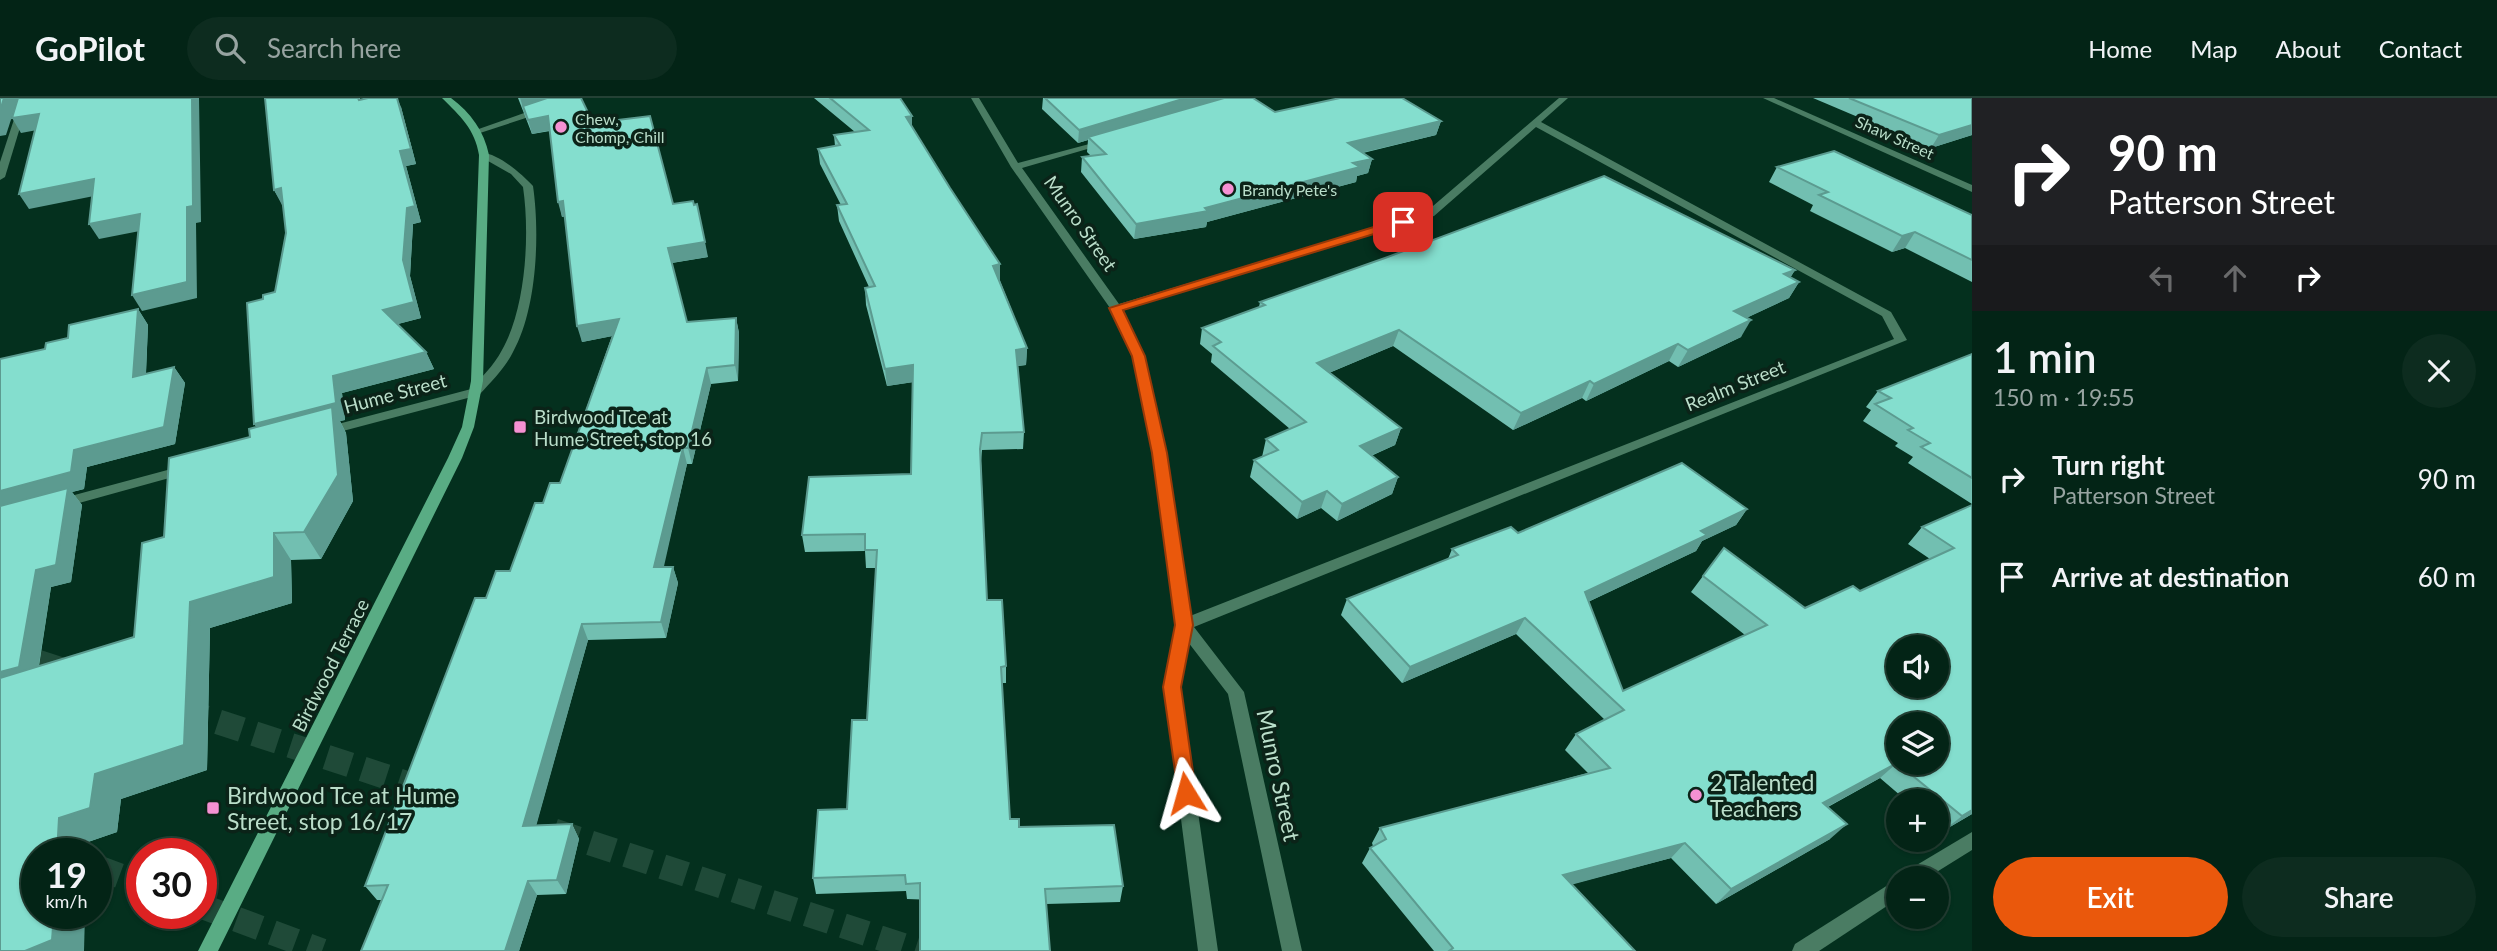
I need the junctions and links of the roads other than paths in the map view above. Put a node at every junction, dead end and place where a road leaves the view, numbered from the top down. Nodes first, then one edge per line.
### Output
1 (25, 98) edge
2 (446, 98) edge
3 (975, 98) edge
4 (1564, 98) edge
5 (1767, 98) edge
6 (553, 106) edge
7 (1536, 123) junction
8 (477, 131) junction
9 (1113, 138) edge
10 (484, 155) junction
11 (1016, 167) junction
12 (0, 177) edge
13 (1970, 186) edge
14 (1116, 308) junction
15 (475, 392) junction
16 (308, 437) edge
17 (201, 465) edge
18 (54, 505) edge
19 (1184, 625) junction
20 (1972, 840) edge
21 (1931, 866) edge
22 (1886, 895) edge
23 (208, 951) edge
24 (1208, 951) edge
25 (1292, 951) edge
26 (1801, 951) edge

1 - 12 street
2 - 8 street, Birdwood Terrace
3 - 11 street, Munro Street
4 - 7 street
5 - 13 street, Shaw Street
6 - 8 street
7 - 14 street
7 - 19 street, Realm Street
8 - 10 street, Birdwood Terrace
9 - 11 street
10 - 15 street, Birdwood Terrace
10 - 15 street, Birdwood Terrace
11 - 14 street, Munro Street
14 - 19 street, Munro Street
15 - 16 street, Hume Street
15 - 23 street, Birdwood Terrace
17 - 18 street
19 - 24 street, Munro Street
19 - 25 street, Munro Street
20 - 21 street
22 - 26 street

